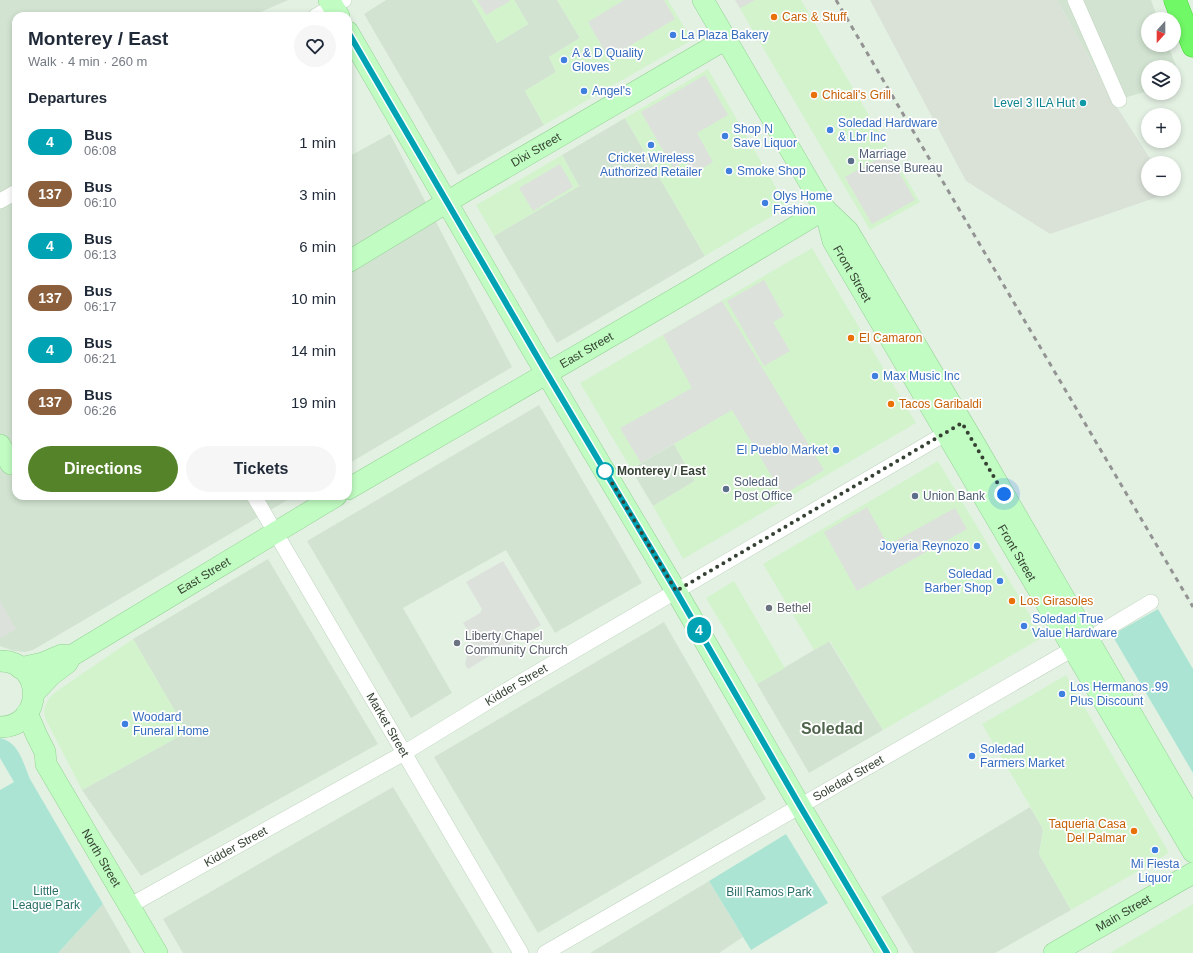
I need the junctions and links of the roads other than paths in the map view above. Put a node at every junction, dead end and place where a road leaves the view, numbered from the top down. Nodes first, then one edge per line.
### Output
1 (703, 0) edge
2 (1076, 0) edge
3 (1175, 0) edge
4 (352, 39) edge
5 (726, 39) junction
6 (1193, 46) edge
7 (1119, 100) dead end
8 (12, 194) edge
9 (0, 201) edge
10 (447, 202) junction
11 (825, 209) junction
12 (352, 260) edge
13 (547, 374) junction
14 (955, 428) junction
15 (0, 445) edge
16 (9, 466) edge
17 (352, 487) edge
18 (256, 500) edge
19 (329, 500) edge
20 (275, 532) junction
21 (676, 591) junction
22 (1151, 602) dead end
23 (1081, 644) junction
24 (71, 656) junction
25 (6, 663) edge
26 (34, 693) junction
27 (27, 713) junction
28 (5, 727) edge
29 (404, 753) junction
30 (46, 764) junction
31 (800, 806) junction
32 (1193, 820) edge
33 (1193, 852) edge
34 (1193, 873) edge
35 (129, 906) junction
36 (156, 953) edge
37 (521, 953) edge
38 (545, 953) edge
39 (887, 953) edge
40 (1054, 953) edge

1 - 5 main road, Front Street
2 - 7 street
3 - 6 highway
4 - 10 main road
5 - 10 main road, Dixi Street
5 - 11 main road, Front Street
8 - 9 street
10 - 12 main road, Dixi Street
10 - 13 main road
11 - 13 main road, East Street
11 - 14 main road, Front Street
13 - 17 main road, East Street
13 - 21 main road
14 - 21 street, Kidder Street
14 - 23 main road, Front Street
15 - 16 main road
18 - 20 street, Market Street
19 - 20 main road, East Street
20 - 24 main road, East Street
20 - 29 street, Market Street
21 - 29 street, Kidder Street
21 - 31 main road
22 - 23 street, Soledad Street
23 - 31 street, Soledad Street
23 - 32 main road, Front Street
23 - 33 main road, Front Street
24 - 25 main road, East Street
24 - 26 main road, East Street
25 - 26 main road
26 - 27 main road
27 - 28 main road
27 - 30 main road, North Street
28 - 30 main road, North Street
29 - 35 street, Kidder Street
29 - 37 street, Market Street
30 - 35 main road, North Street
31 - 38 street, Soledad Street
31 - 39 main road
34 - 40 main road, Main Street
35 - 36 main road, North Street

